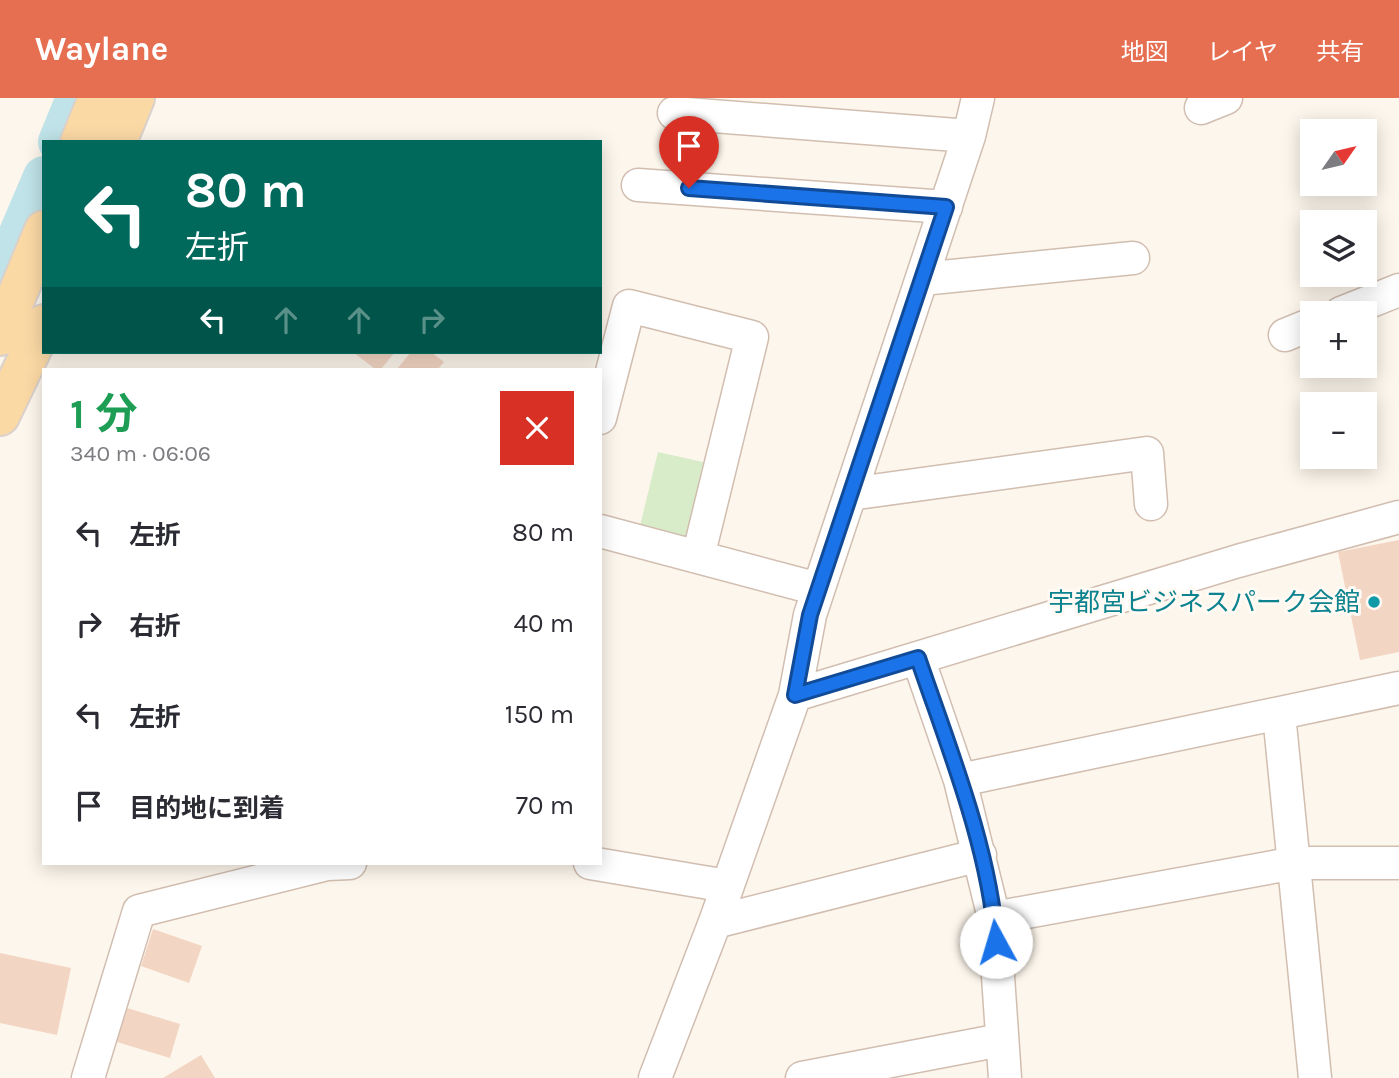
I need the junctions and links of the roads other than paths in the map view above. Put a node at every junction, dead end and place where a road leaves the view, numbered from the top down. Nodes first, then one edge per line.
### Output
1 (98, 98) edge
2 (135, 98) edge
3 (978, 98) edge
4 (674, 113) dead end
5 (969, 136) junction
6 (81, 140) edge
7 (118, 140) edge
8 (638, 185) dead end
9 (946, 207) junction
10 (42, 235) edge
11 (1133, 258) dead end
12 (922, 279) junction
13 (1399, 290) edge
14 (1371, 301) edge
15 (42, 328) edge
16 (0, 336) edge
17 (602, 410) edge
18 (0, 416) edge
19 (850, 494) junction
20 (1151, 504) dead end
21 (1399, 517) edge
22 (602, 532) edge
23 (698, 557) junction
24 (818, 589) junction
25 (918, 658) junction
26 (1399, 688) edge
27 (795, 695) junction
28 (1279, 714) junction
29 (960, 780) junction
30 (980, 855) junction
31 (1295, 863) junction
32 (1399, 863) edge
33 (323, 865) edge
34 (602, 865) edge
35 (727, 886) junction
36 (994, 918) junction
37 (715, 922) junction
38 (1001, 1040) junction
39 (88, 1078) edge
40 (655, 1078) edge
41 (802, 1078) edge
42 (1005, 1078) edge
43 (1315, 1078) edge

1 - 6 main road
2 - 7 main road
3 - 5 street
4 - 5 street
5 - 9 street
8 - 9 street
9 - 12 street
10 - 16 main road
11 - 12 street
12 - 19 street
13 - 14 street
15 - 18 main road
17 - 23 street
19 - 20 street
19 - 24 street
21 - 25 street
22 - 23 street
23 - 24 street
24 - 27 street
25 - 27 street
25 - 29 street
26 - 28 street
27 - 35 street
28 - 29 street
28 - 31 street
29 - 30 street
30 - 36 street
30 - 37 street
31 - 32 street
31 - 36 street
31 - 43 street
33 - 39 street
34 - 35 street
35 - 37 street
36 - 38 street
37 - 40 street
38 - 41 street
38 - 42 street

